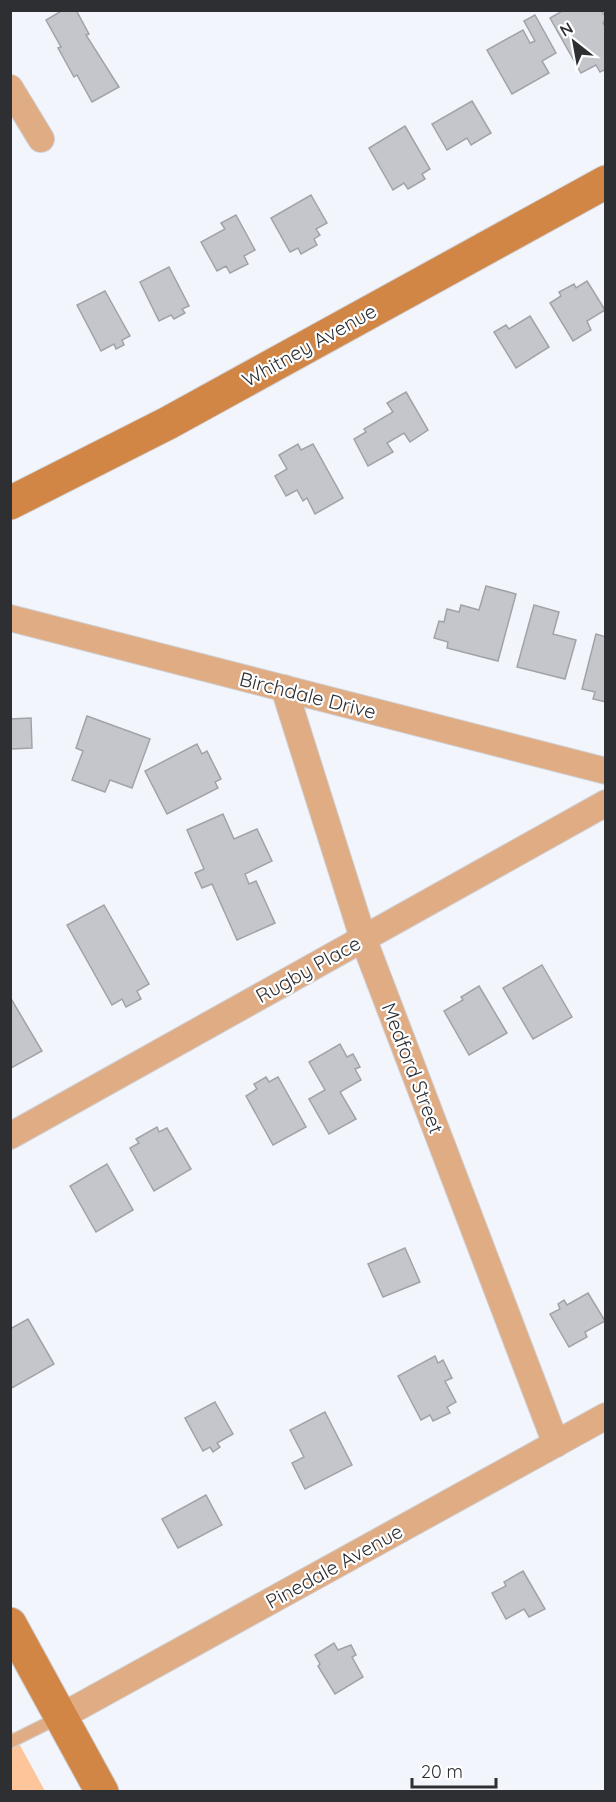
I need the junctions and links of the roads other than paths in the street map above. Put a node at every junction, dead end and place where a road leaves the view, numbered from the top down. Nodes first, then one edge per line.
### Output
1 (10, 88) edge
2 (40, 139) dead end
3 (606, 182) edge
4 (10, 503) edge
5 (10, 618) edge
6 (284, 688) junction
7 (606, 771) edge
8 (606, 803) edge
9 (363, 938) junction
10 (10, 1136) edge
11 (606, 1416) edge
12 (556, 1444) junction
13 (10, 1624) edge
14 (62, 1716) junction
15 (10, 1742) edge
16 (102, 1791) edge

1 - 2 street
3 - 4 main road, Whitney Avenue
5 - 6 street, Birchdale Drive
6 - 7 street, Birchdale Drive
6 - 9 street, Medford Street
8 - 9 street, Rugby Place
9 - 10 street, Rugby Place
9 - 12 street, Medford Street
11 - 12 street, Pinedale Avenue
12 - 14 street, Pinedale Avenue
13 - 14 main road
14 - 15 lane
14 - 16 main road

